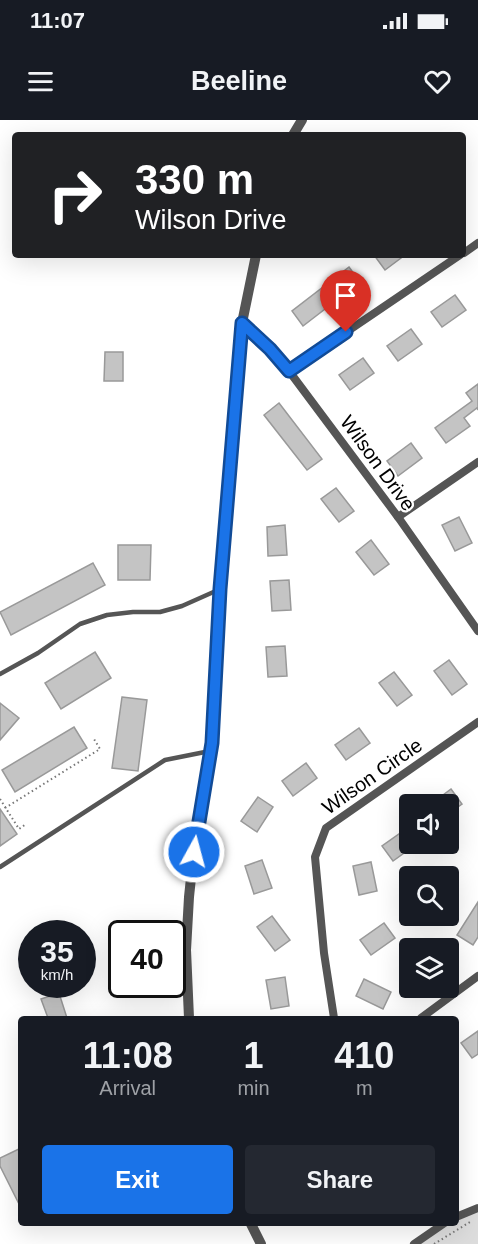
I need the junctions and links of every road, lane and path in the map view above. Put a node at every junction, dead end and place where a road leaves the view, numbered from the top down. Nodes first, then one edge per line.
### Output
1 (255, 258) edge
2 (456, 258) edge
3 (242, 323) junction
4 (289, 371) junction
5 (478, 462) edge
6 (398, 517) junction
7 (220, 589) junction
8 (478, 631) edge
9 (0, 674) edge
10 (478, 722) edge
11 (94, 739) dead end
12 (210, 751) junction
13 (0, 799) edge
14 (5, 808) junction
15 (26, 824) dead end
16 (0, 867) edge
17 (478, 976) edge
18 (189, 1016) edge
19 (334, 1016) edge
20 (424, 1016) edge
21 (478, 1208) edge
22 (459, 1216) edge
23 (475, 1220) dead end
24 (252, 1226) edge
25 (440, 1226) edge
26 (261, 1244) edge
27 (414, 1244) edge
28 (434, 1244) edge

1 - 3 street
2 - 4 street
3 - 4 street, Wilson Drive
3 - 7 street
4 - 6 street, Wilson Drive
5 - 6 street
6 - 8 street, Wilson Drive
7 - 9 lane
7 - 12 street
10 - 19 street, Wilson Circle
11 - 14 path
12 - 16 lane
12 - 18 street
13 - 14 path
14 - 15 path
17 - 20 street
21 - 22 street
23 - 28 path
24 - 26 street
25 - 27 street

